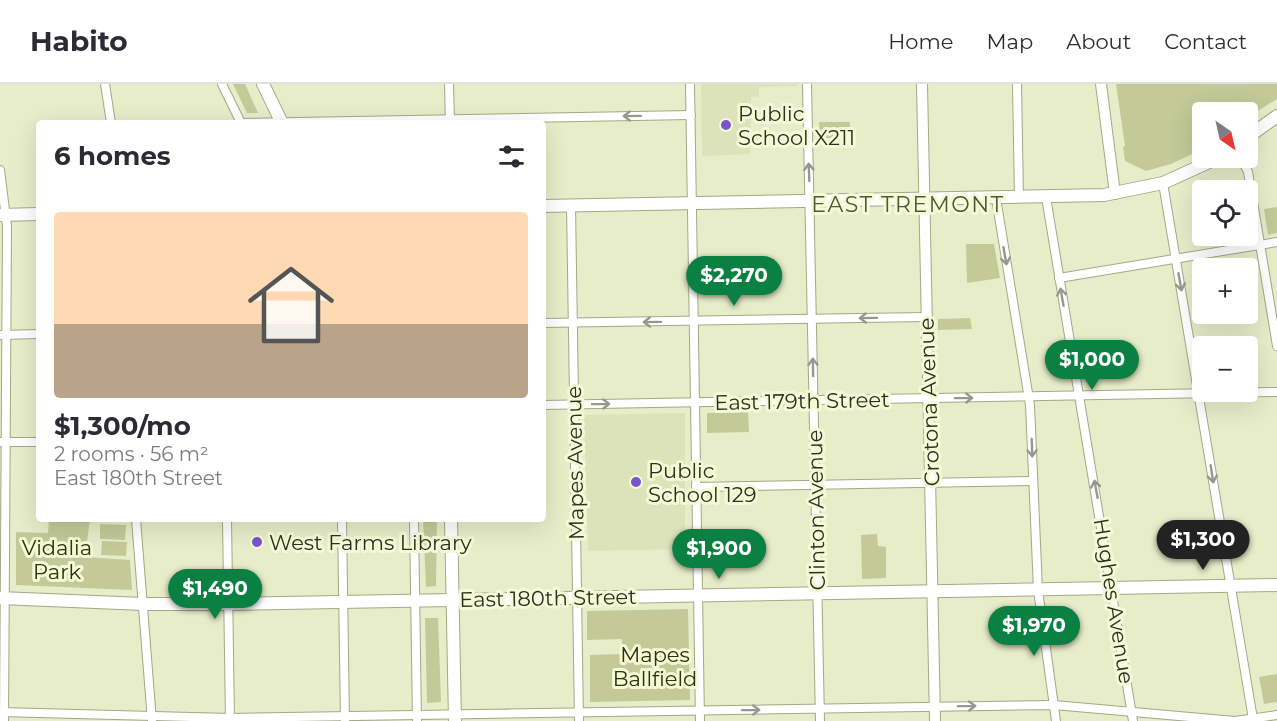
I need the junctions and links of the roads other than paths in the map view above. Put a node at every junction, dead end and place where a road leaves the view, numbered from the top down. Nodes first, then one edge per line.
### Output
1 (105, 84) edge
2 (222, 84) edge
3 (263, 84) edge
4 (449, 84) edge
5 (690, 84) edge
6 (807, 84) edge
7 (922, 84) edge
8 (1017, 84) edge
9 (1101, 84) edge
10 (691, 115) junction
11 (1277, 116) edge
12 (111, 120) edge
13 (240, 120) edge
14 (281, 120) edge
15 (450, 120) edge
16 (490, 120) edge
17 (1258, 130) edge
18 (1196, 168) edge
19 (1246, 168) edge
20 (0, 170) edge
21 (1162, 183) junction
22 (1115, 194) junction
23 (1046, 197) junction
24 (996, 198) junction
25 (1019, 198) junction
26 (924, 199) junction
27 (810, 201) junction
28 (692, 203) junction
29 (571, 205) junction
30 (546, 206) edge
31 (36, 214) edge
32 (3, 215) edge
33 (1277, 242) edge
34 (1260, 244) junction
35 (1176, 258) junction
36 (1059, 278) junction
37 (926, 317) junction
38 (813, 319) junction
39 (693, 321) junction
40 (546, 323) edge
41 (573, 323) junction
42 (36, 334) edge
43 (3, 335) edge
44 (1277, 346) edge
45 (1192, 353) edge
46 (1258, 392) edge
47 (1277, 392) edge
48 (1192, 394) edge
49 (1079, 395) junction
50 (1029, 397) junction
51 (929, 399) junction
52 (814, 400) junction
53 (694, 402) junction
54 (1200, 402) edge
55 (574, 404) junction
56 (546, 405) edge
57 (3, 442) edge
58 (36, 442) edge
59 (1034, 481) junction
60 (931, 483) junction
61 (816, 485) junction
62 (696, 487) junction
63 (136, 522) edge
64 (227, 522) edge
65 (342, 522) edge
66 (414, 522) edge
67 (451, 522) edge
68 (1277, 585) edge
69 (1230, 586) junction
70 (1111, 588) junction
71 (1038, 590) junction
72 (933, 591) junction
73 (817, 593) junction
74 (697, 596) junction
75 (2, 598) edge
76 (577, 598) junction
77 (452, 600) junction
78 (416, 601) junction
79 (344, 602) junction
80 (143, 604) junction
81 (228, 604) junction
82 (1054, 705) junction
83 (934, 707) junction
84 (820, 709) junction
85 (699, 711) junction
86 (1132, 711) junction
87 (2, 715) edge
88 (1277, 715) edge
89 (579, 717) edge
90 (152, 718) edge
91 (345, 718) edge
92 (417, 718) edge
93 (455, 718) edge
94 (230, 719) edge
95 (1253, 719) junction
96 (700, 721) edge
97 (820, 721) edge
98 (935, 721) edge
99 (1056, 721) edge
100 (1134, 721) edge

1 - 12 street
2 - 13 street
3 - 14 main road
4 - 15 street
5 - 10 street
27 -> 6 street, Clinton Avenue
7 - 26 street, Crotona Avenue
8 - 25 street
9 - 22 street
10 -> 16 street
10 - 28 street
11 - 17 main road
18 - 21 main road
19 - 34 street
20 - 32 street
21 - 22 main road
21 - 35 street
22 - 23 main road
23 - 25 main road
23 - 36 street, Hughes Avenue
24 - 25 main road
24 - 26 main road
24 -> 50 street
26 - 27 main road
26 - 37 street, Crotona Avenue
27 - 28 main road
27 - 38 street, Clinton Avenue
28 - 29 main road
28 - 39 street
29 - 30 main road
29 - 41 street, Mapes Avenue
31 - 32 main road
32 - 43 street
33 - 34 street
34 - 35 street
34 - 44 street
35 - 36 street
35 -> 45 street
49 -> 36 street, Hughes Avenue
37 -> 38 street
37 - 51 street, Crotona Avenue
38 - 39 street
52 -> 38 street, Clinton Avenue
39 -> 41 street
39 - 53 street
40 - 41 street
41 - 55 street, Mapes Avenue
42 - 43 street
43 - 57 street
46 - 47 street, East 179th Street
48 - 49 street, East 179th Street
49 - 50 street, East 179th Street
70 -> 49 street, Hughes Avenue
51 -> 50 street, East 179th Street
50 -> 59 street
51 - 52 street, East 179th Street
51 - 60 street, Crotona Avenue
52 - 53 street, East 179th Street
52 - 61 street, Clinton Avenue
55 -> 53 street, East 179th Street
53 - 62 street
54 -> 69 street
55 - 56 street, East 179th Street
55 - 76 street, Mapes Avenue
57 - 58 street
57 - 75 street
59 - 60 street
59 - 71 street
60 - 61 street
60 - 72 street, Crotona Avenue
61 - 62 street
61 - 73 street, Clinton Avenue
62 - 74 street
63 - 80 street
64 - 81 street
65 - 79 street
66 - 78 street
67 - 77 main road
68 - 69 main road, East 180th Street
69 - 70 main road, East 180th Street
69 - 95 street
70 - 71 main road, East 180th Street
70 - 86 street, Hughes Avenue
71 - 72 main road, East 180th Street
71 - 82 street
72 - 73 main road, East 180th Street
72 - 83 street, Crotona Avenue
73 - 74 main road, East 180th Street
73 - 84 street, Clinton Avenue
74 - 76 main road, East 180th Street
74 - 85 street
75 - 80 main road, East 180th Street
75 - 87 street
76 - 77 main road, East 180th Street
76 - 89 street, Mapes Avenue
77 - 78 main road, East 180th Street
77 - 93 main road
78 - 79 main road, East 180th Street
78 - 92 street
79 - 81 main road, East 180th Street
79 - 91 street
80 - 81 main road, East 180th Street
80 - 90 street
81 - 94 street
83 -> 82 street
82 - 86 street
82 - 99 street
83 - 84 street
83 - 98 street, Crotona Avenue
85 -> 84 street
84 - 97 street, Clinton Avenue
85 - 89 street
85 - 96 street
86 - 95 street
86 - 100 street, Hughes Avenue
87 - 90 street
88 - 95 street
89 - 93 street
90 - 94 street
91 - 92 street
91 - 94 street
92 - 93 street

